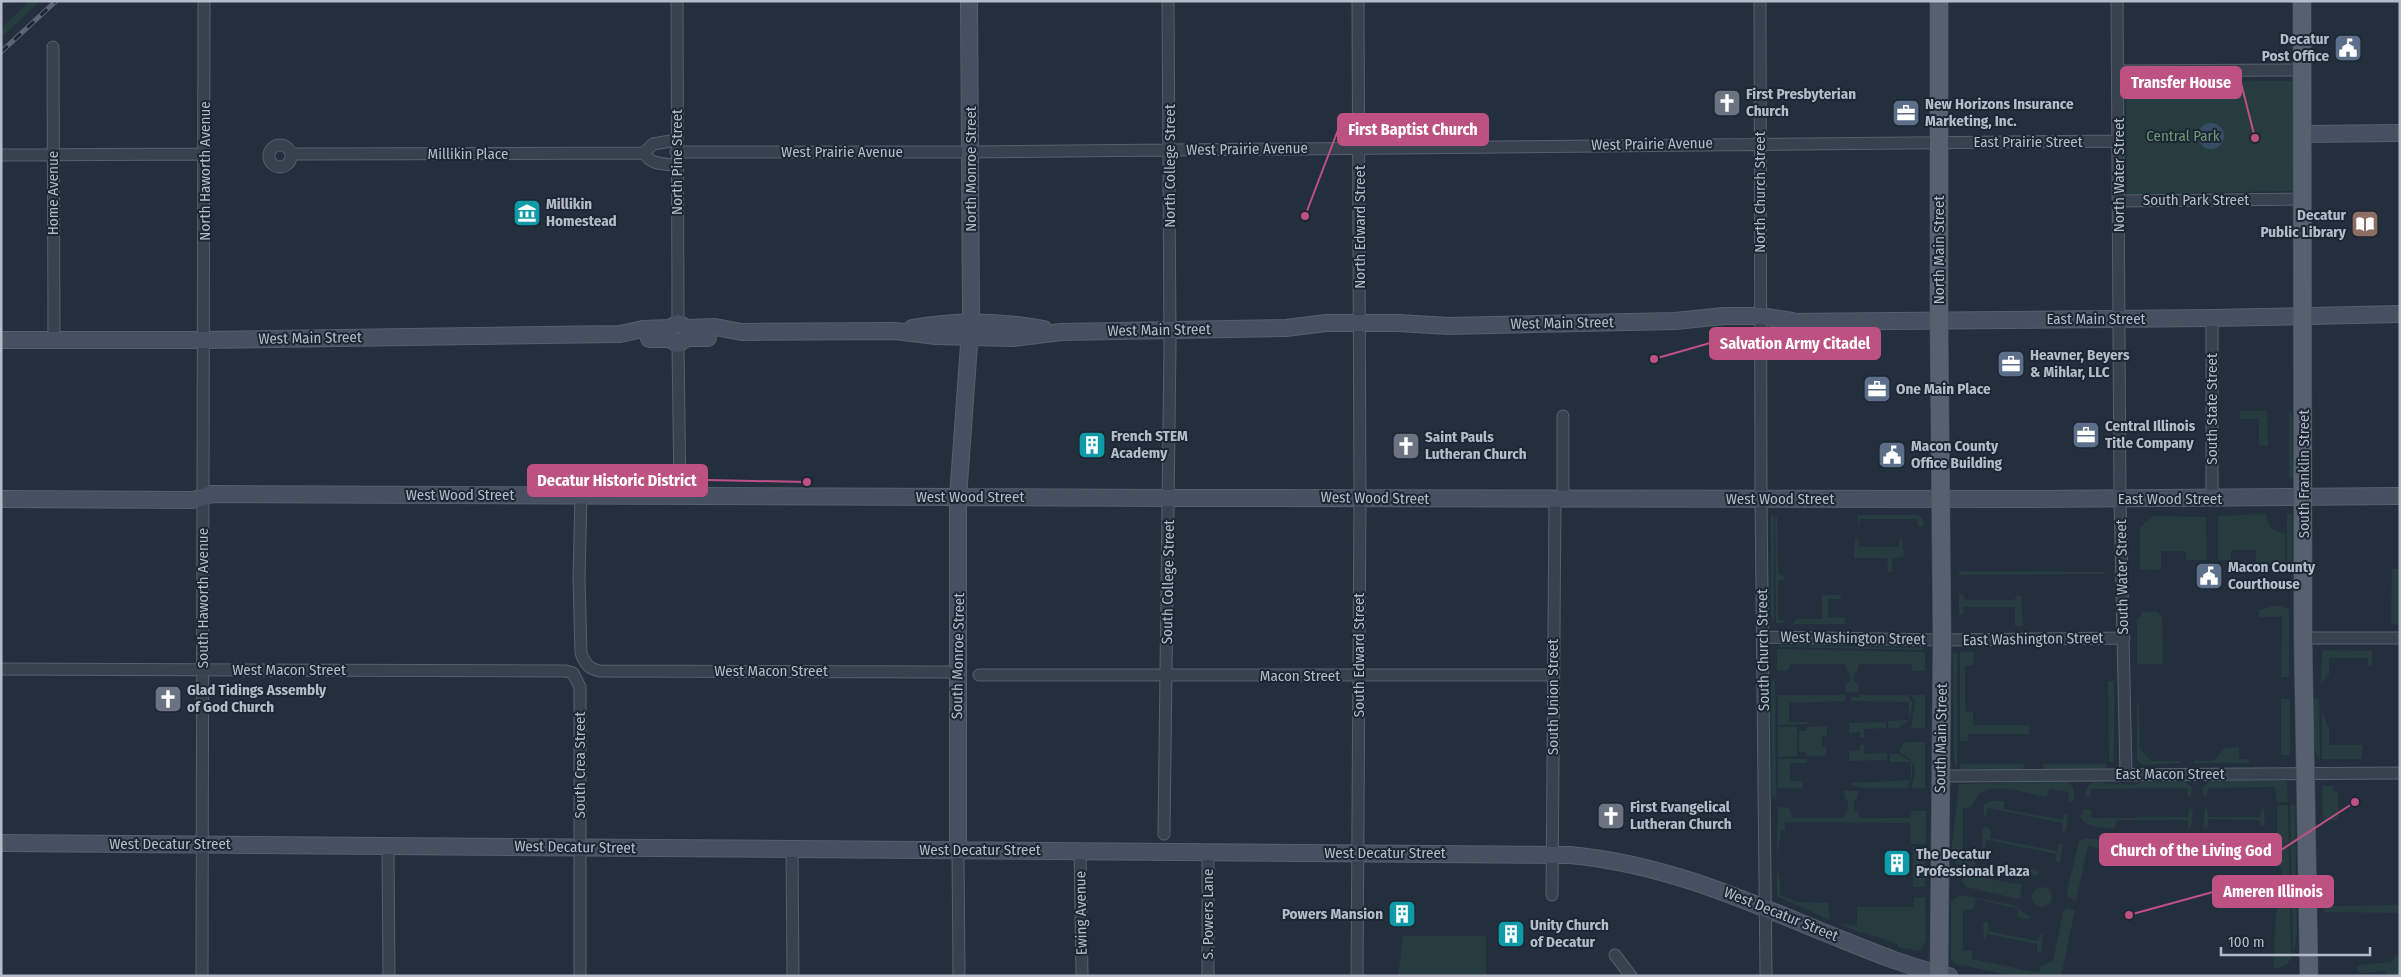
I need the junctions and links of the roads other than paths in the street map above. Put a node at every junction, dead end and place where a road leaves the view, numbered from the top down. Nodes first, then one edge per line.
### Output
1 (204, 1) edge
2 (677, 1) edge
3 (969, 1) edge
4 (1168, 1) edge
5 (1358, 1) edge
6 (1760, 1) edge
7 (1938, 1) edge
8 (2117, 1) edge
9 (2302, 1) edge
10 (52, 47) dead end
11 (2303, 70) junction
12 (2118, 71) junction
13 (2400, 133) edge
14 (2304, 134) junction
15 (2118, 141) junction
16 (1938, 142) junction
17 (1760, 143) junction
18 (676, 146) junction
19 (1360, 147) junction
20 (1170, 150) junction
21 (971, 152) junction
22 (644, 153) junction
23 (205, 154) junction
24 (292, 154) dead end
25 (1, 155) edge
26 (53, 155) junction
27 (676, 165) junction
28 (2304, 200) junction
29 (2119, 201) junction
30 (2400, 314) edge
31 (2304, 315) junction
32 (2212, 318) junction
33 (2120, 319) junction
34 (1761, 320) junction
35 (1939, 320) junction
36 (1792, 321) joint
37 (1360, 328) junction
38 (970, 330) junction
39 (1170, 330) junction
40 (678, 333) junction
41 (1, 340) edge
42 (54, 340) junction
43 (205, 340) junction
44 (1563, 416) dead end
45 (581, 495) junction
46 (680, 495) junction
47 (2400, 496) edge
48 (203, 497) junction
49 (958, 497) junction
50 (1169, 498) junction
51 (1761, 498) junction
52 (2304, 498) junction
53 (1, 499) edge
54 (1360, 499) junction
55 (2120, 499) junction
56 (2212, 499) junction
57 (1559, 500) junction
58 (1940, 500) junction
59 (1763, 637) junction
60 (2124, 638) junction
61 (2304, 638) junction
62 (2400, 638) edge
63 (1942, 640) junction
64 (1, 669) edge
65 (203, 670) junction
66 (957, 672) junction
67 (979, 675) dead end
68 (1166, 675) junction
69 (1553, 675) junction
70 (576, 676) joint
71 (1359, 676) junction
72 (2305, 773) junction
73 (2400, 773) edge
74 (2126, 774) junction
75 (1941, 776) junction
76 (1164, 834) dead end
77 (1, 843) edge
78 (202, 844) junction
79 (388, 845) junction
80 (579, 847) junction
81 (792, 849) junction
82 (958, 850) junction
83 (1080, 851) junction
84 (1208, 852) junction
85 (1358, 853) junction
86 (1553, 854) junction
87 (1552, 895) dead end
88 (1766, 908) junction
89 (1615, 955) dead end
90 (1942, 975) edge
91 (202, 976) edge
92 (388, 976) edge
93 (580, 976) edge
94 (793, 976) edge
95 (959, 976) edge
96 (1082, 976) edge
97 (1208, 976) edge
98 (1357, 976) edge
99 (1631, 976) edge
100 (1766, 976) edge
101 (2309, 976) edge

1 - 23 street, North Haworth Avenue
2 - 18 street, North Pine Street
3 - 21 street, North Monroe Street
4 - 20 street, North College Street
5 - 19 street, North Edward Street
6 - 17 street, North Church Street
7 - 16 main road, North Main Street
8 - 12 street, North Water Street
9 - 11 main road, South Franklin Street
10 - 26 street, Home Avenue
11 - 12 street
11 - 14 main road, South Franklin Street
12 - 15 street, North Water Street
13 - 14 street
14 - 28 main road, South Franklin Street
15 - 16 street, East Prairie Street
15 - 29 street, North Water Street
16 - 17 street, West Prairie Avenue
16 - 35 main road, North Main Street
17 - 19 street, West Prairie Avenue
17 - 34 street, North Church Street
18 - 21 street, West Prairie Avenue
18 - 22 street
18 - 27 street, North Pine Street
19 - 20 street, West Prairie Avenue
19 - 37 street, North Edward Street
20 - 21 street, West Prairie Avenue
20 - 39 street, North College Street
21 - 38 street, North Monroe Street
22 - 24 street, Millikin Place
22 - 27 street, Millikin Place
23 - 26 street
23 - 43 street, North Haworth Avenue
25 - 26 street
26 - 42 street, Home Avenue
27 - 40 street, North Pine Street
28 - 29 street, South Park Street
28 - 31 main road, South Franklin Street
29 - 33 street, North Water Street
30 - 31 street, East Main Street
31 - 32 street, East Main Street
31 - 52 main road, South Franklin Street
32 - 33 street, East Main Street
32 - 56 street, South State Street
33 - 35 street, East Main Street
33 - 55 street, South Water Street
34 - 36 street, West Main Street
34 - 37 street, West Main Street
34 - 51 street, South Church Street
35 - 36 street, East Main Street
35 - 58 main road, North Main Street
37 - 39 street, West Main Street
37 - 54 street, South Edward Street
38 - 39 street, West Main Street
38 - 40 street, West Main Street
38 - 49 street, South Monroe Street
39 - 50 street, South College Street
40 - 43 street, West Main Street
40 - 46 street, North Pine Street
41 - 42 street, West Main Street
42 - 43 street, West Main Street
43 - 48 street, South Haworth Avenue
44 - 57 street, South Union Street
45 - 46 street, West Wood Street
45 - 48 street, West Wood Street
45 - 66 street, West Macon Street
46 - 49 street, West Wood Street
47 - 52 street, East Wood Street
48 - 53 street, West Wood Street
48 - 65 street, South Haworth Avenue
49 - 50 street, West Wood Street
49 - 66 street, South Monroe Street
50 - 54 street, West Wood Street
50 - 68 street, South College Street
51 - 57 street, West Wood Street
51 - 58 street, West Wood Street
51 - 59 street, South Church Street
52 - 56 street, East Wood Street
52 - 61 main road, South Franklin Street
54 - 57 street, West Wood Street
54 - 71 street, South Edward Street
55 - 56 street, East Wood Street
55 - 58 street, East Wood Street
55 - 60 street, South Water Street
57 - 69 street, South Union Street
58 - 63 main road, South Main Street
59 - 63 street, West Washington Street
59 - 88 street, South Church Street
60 - 63 street, East Washington Street
60 - 74 street, South Water Street
61 - 62 street
61 - 72 main road, South Franklin Street
63 - 75 main road, South Main Street
64 - 65 street, West Macon Street
65 - 70 street, West Macon Street
65 - 78 street, South Haworth Avenue
66 - 82 street, South Monroe Street
67 - 68 street
68 - 71 street, Macon Street
68 - 76 street, South College Street
69 - 71 street, Macon Street
69 - 86 street, South Union Street
70 - 80 street, South Crea Street
71 - 85 street, South Edward Street
72 - 73 street, East Macon Street
72 - 74 street, East Macon Street
72 - 101 main road, South Franklin Street
74 - 75 street, East Macon Street
75 - 90 main road, South Main Street
77 - 78 street, West Decatur Street
78 - 79 street, West Decatur Street
78 - 91 street, South Haworth Avenue
79 - 80 street, West Decatur Street
79 - 92 street
80 - 81 street, West Decatur Street
80 - 93 street, South Crea Street
81 - 82 street, West Decatur Street
81 - 94 street
82 - 83 street, West Decatur Street
82 - 95 street, South Monroe Street
83 - 84 street, West Decatur Street
83 - 96 street, Ewing Avenue
84 - 85 street, West Decatur Street
84 - 97 street, S. Powers Lane
85 - 86 street, West Decatur Street
85 - 98 street, South Edward Street
86 - 87 street, South Union Street
86 - 88 street, West Decatur Street
88 - 90 street, West Decatur Street
88 - 100 street, South Church Street
89 - 99 street

